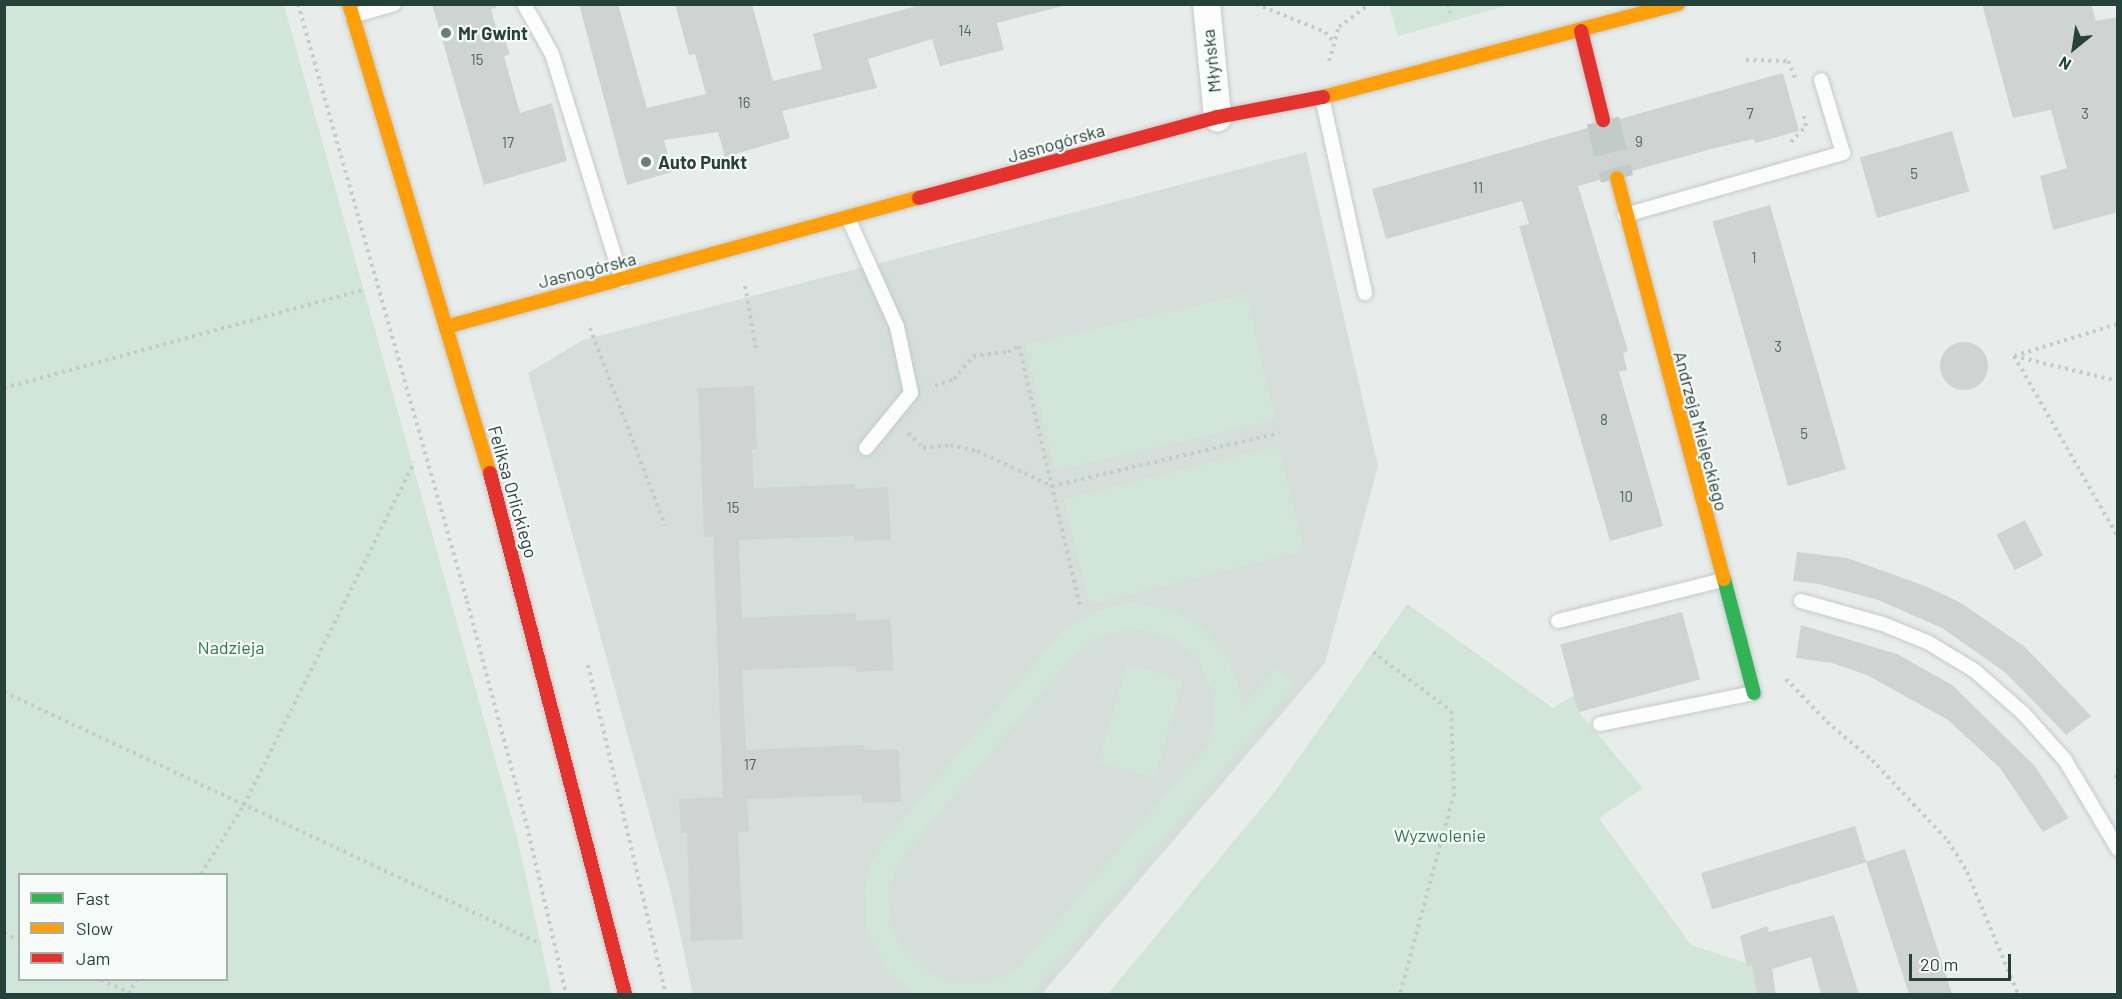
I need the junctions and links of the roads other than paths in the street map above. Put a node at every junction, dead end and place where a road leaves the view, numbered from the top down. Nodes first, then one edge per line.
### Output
1 (394, 4) edge
2 (524, 4) edge
3 (1206, 4) edge
4 (1678, 4) edge
5 (350, 10) edge
6 (1581, 31) junction
7 (1821, 81) dead end
8 (1322, 97) junction
9 (1217, 117) junction
10 (1602, 120) tunnel mouth
11 (1617, 178) tunnel mouth
12 (1625, 215) junction
13 (849, 220) junction
14 (622, 280) junction
15 (1365, 293) dead end
16 (446, 327) junction
17 (866, 448) dead end
18 (1722, 580) junction
19 (1801, 601) dead end
20 (1558, 621) dead end
21 (1754, 693) joint
22 (1600, 724) dead end
23 (2118, 849) edge
24 (625, 994) edge

1 - 5 lane
2 - 14 lane
3 - 9 street, Młyńska
4 - 6 street, Jasnogórska
5 - 16 street, Feliksa Orlickiego
6 - 8 street, Jasnogórska
6 - 10 street
7 - 12 lane
8 - 9 street, Jasnogórska
8 - 15 lane
9 - 13 street, Jasnogórska
11 - 12 street, Andrzeja Mielęckiego
12 - 18 street, Andrzeja Mielęckiego
13 - 14 street, Jasnogórska
13 - 17 lane
14 - 16 street, Jasnogórska
16 - 24 street, Feliksa Orlickiego
18 - 20 lane
18 - 21 street, Andrzeja Mielęckiego
19 - 23 lane
21 - 22 lane

